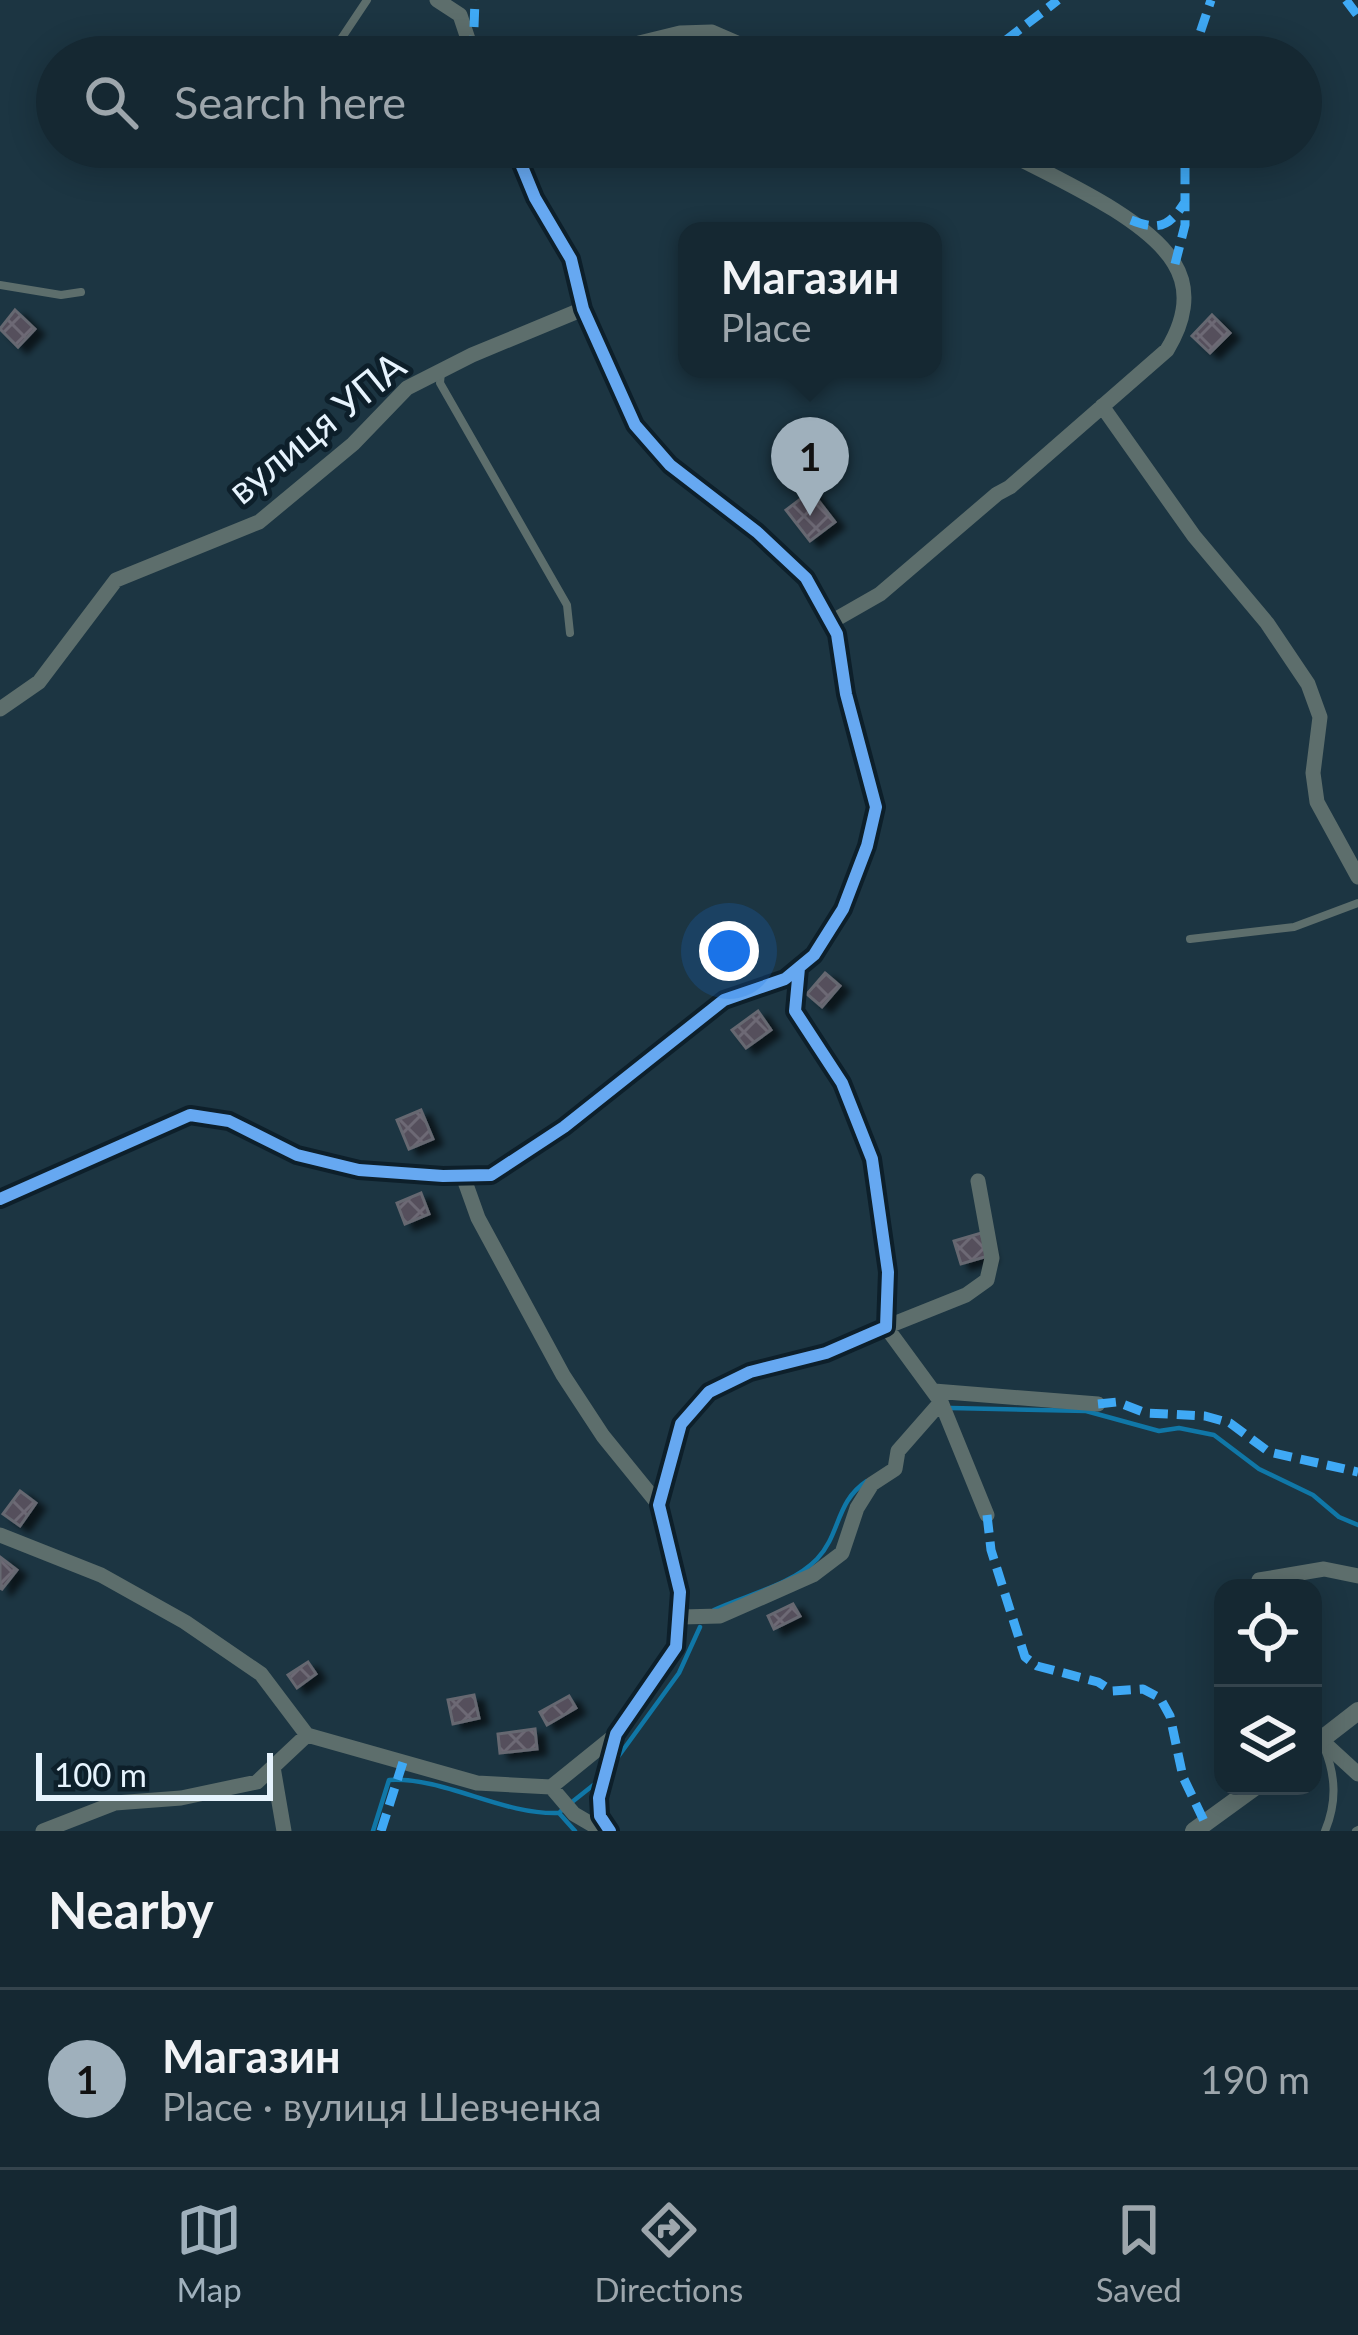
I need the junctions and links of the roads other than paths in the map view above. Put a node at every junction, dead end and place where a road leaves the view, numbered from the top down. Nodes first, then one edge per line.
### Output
1 (368, 0) edge
2 (437, 0) edge
3 (343, 36) edge
4 (469, 36) edge
5 (668, 36) edge
6 (721, 36) edge
7 (523, 168) edge
8 (1036, 168) edge
9 (0, 285) edge
10 (81, 292) dead end
11 (583, 309) junction
12 (441, 370) junction
13 (1102, 406) junction
14 (831, 622) junction
15 (570, 633) dead end
16 (0, 709) edge
17 (1358, 877) edge
18 (1358, 903) edge
19 (1190, 939) dead end
20 (799, 968) junction
21 (463, 1176) junction
22 (978, 1181) dead end
23 (0, 1199) edge
24 (886, 1327) junction
25 (937, 1396) junction
26 (1098, 1404) dead end
27 (659, 1505) junction
28 (987, 1515) dead end
29 (0, 1535) edge
30 (1358, 1576) edge
31 (1265, 1579) edge
32 (681, 1617) junction
33 (1358, 1711) edge
34 (616, 1734) junction
35 (307, 1735) junction
36 (1322, 1739) edge
37 (1322, 1747) edge
38 (1322, 1754) edge
39 (273, 1767) junction
40 (1358, 1774) edge
41 (556, 1794) junction
42 (1244, 1795) edge
43 (43, 1831) edge
44 (284, 1831) edge
45 (606, 1831) edge
46 (1194, 1831) edge
47 (1325, 1831) edge

1 - 3 lane
2 - 4 street
5 - 6 street
7 - 11 street
8 - 13 street
9 - 10 lane
11 - 12 street, вулиця УПА
11 - 14 street
12 - 15 lane
12 - 16 street, вулиця УПА
13 - 14 street
13 - 17 street
14 - 20 street
18 - 19 lane
20 - 21 street
20 - 24 street
21 - 23 street
21 - 27 street
22 - 24 street
24 - 25 street
24 - 27 street
25 - 26 street
25 - 28 street
25 - 32 street
27 - 32 street
29 - 35 street
30 - 31 street
32 - 34 street
33 - 36 street
34 - 41 street
34 - 45 street
35 - 39 street
35 - 41 street
37 - 40 street
38 - 47 lane
39 - 43 street
39 - 44 street
41 - 45 street
42 - 46 street

